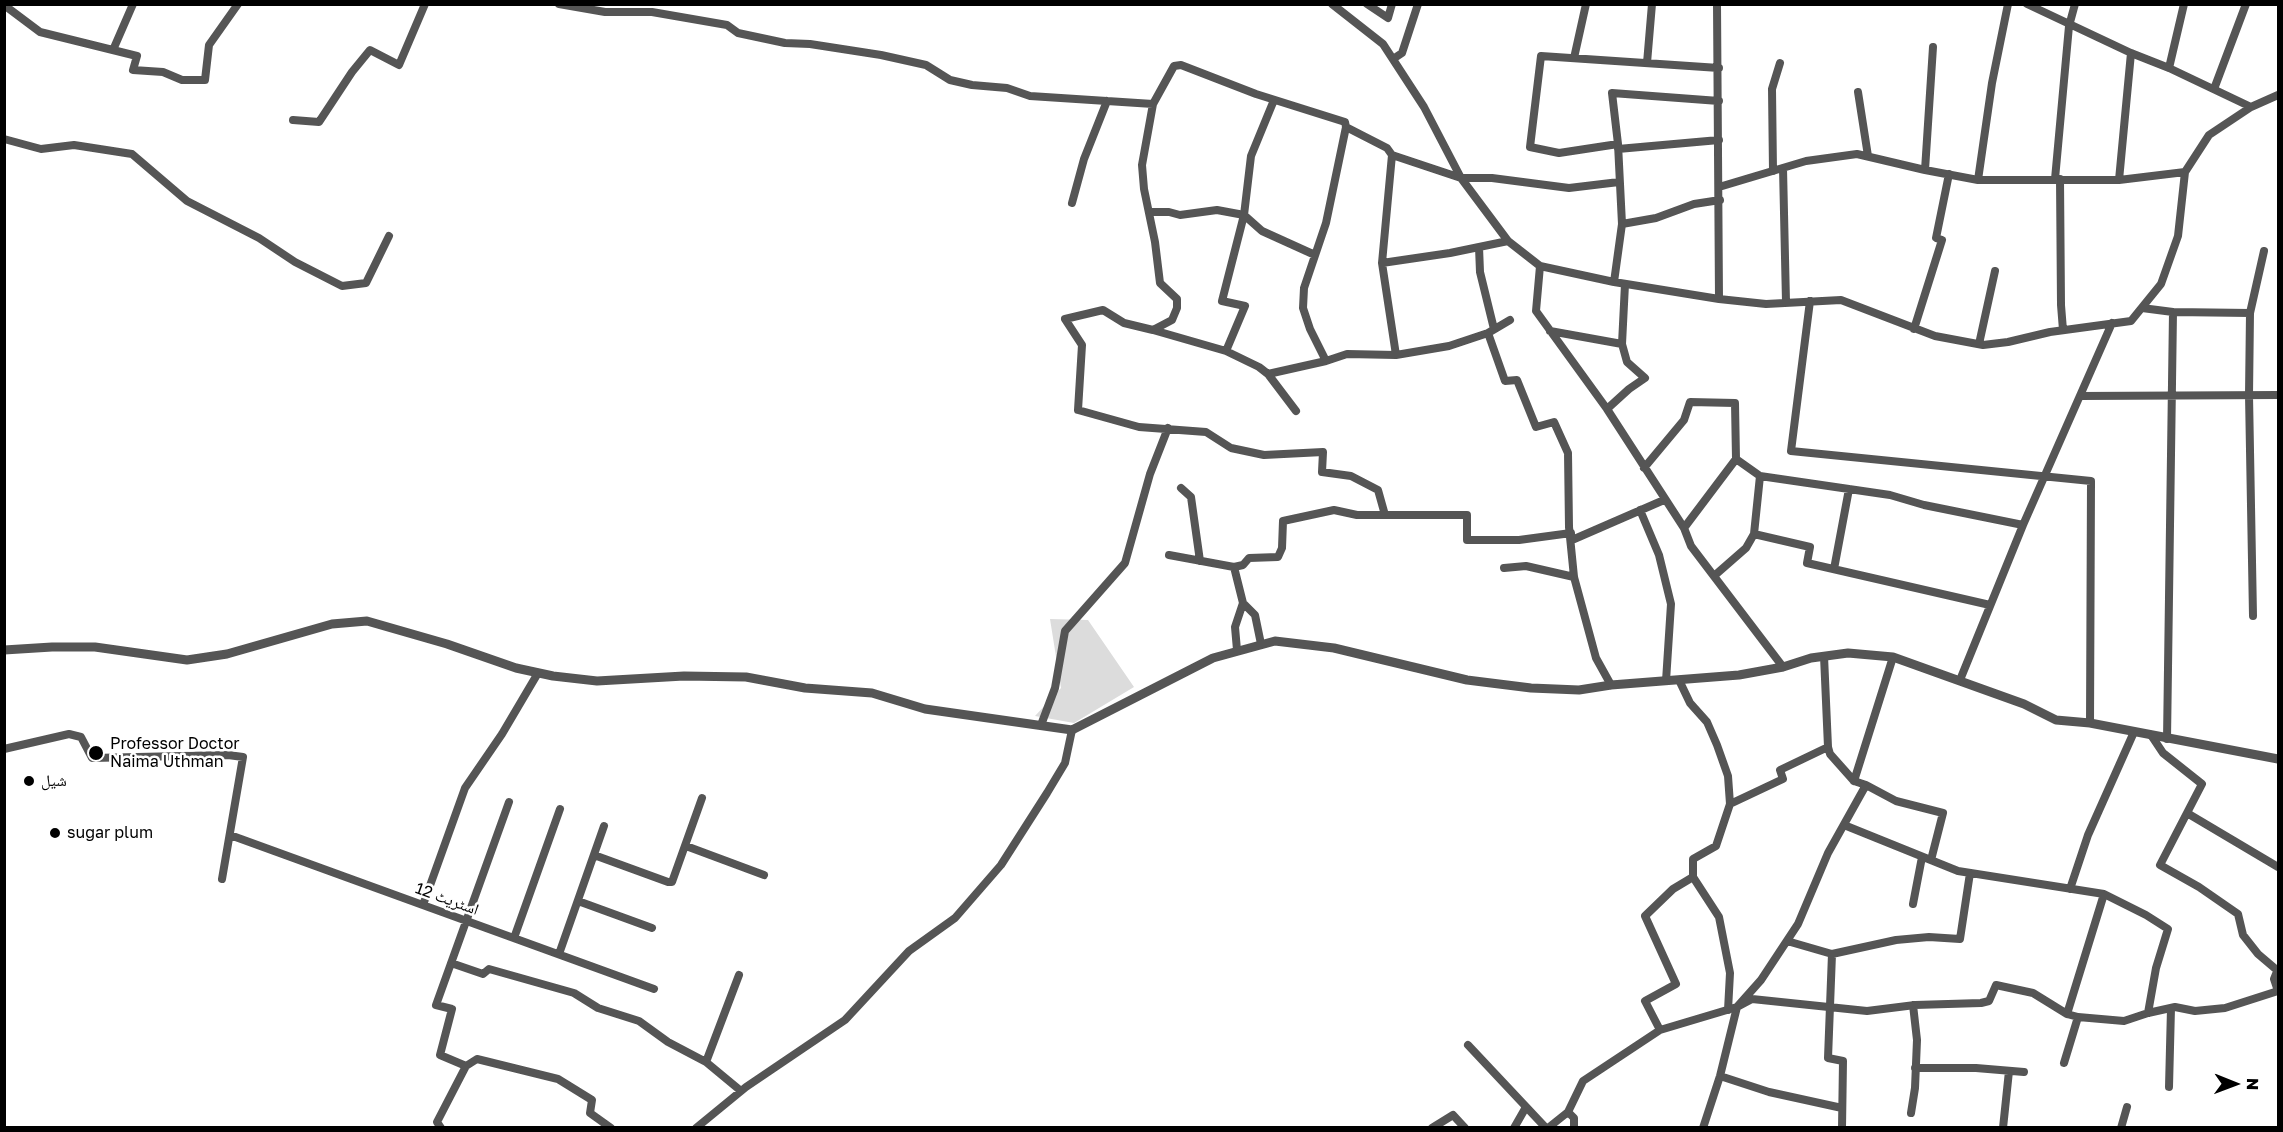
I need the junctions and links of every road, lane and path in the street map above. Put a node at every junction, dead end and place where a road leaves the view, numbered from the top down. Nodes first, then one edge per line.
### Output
1 (4, 4) edge
2 (133, 4) edge
3 (238, 4) edge
4 (425, 4) edge
5 (559, 4) edge
6 (1332, 4) edge
7 (1367, 4) edge
8 (1392, 4) edge
9 (1418, 4) edge
10 (1586, 4) edge
11 (1652, 4) edge
12 (1717, 4) edge
13 (2008, 4) edge
14 (2027, 4) edge
15 (2075, 4) edge
16 (2184, 4) edge
17 (2246, 4) edge
18 (2069, 26) junction
19 (1933, 48) dead end
20 (113, 50) junction
21 (2131, 53) junction
22 (1574, 58) junction
23 (1393, 59) junction
24 (1647, 63) junction
25 (1780, 63) dead end
26 (1719, 68) junction
27 (2169, 68) junction
28 (2214, 90) junction
29 (1858, 92) dead end
30 (2278, 95) edge
31 (1274, 100) junction
32 (1107, 101) junction
33 (1719, 101) junction
34 (1153, 104) junction
35 (2250, 107) junction
36 (293, 120) dead end
37 (1346, 127) junction
38 (4, 140) edge
39 (1719, 140) junction
40 (1618, 147) junction
41 (1392, 155) junction
42 (1868, 156) junction
43 (1783, 168) junction
44 (1925, 170) junction
45 (1773, 171) junction
46 (2185, 172) junction
47 (1949, 174) junction
48 (1461, 178) junction
49 (2057, 179) junction
50 (1978, 180) junction
51 (2119, 180) junction
52 (1619, 182) junction
53 (1719, 187) junction
54 (1719, 200) junction
55 (1072, 203) dead end
56 (1149, 212) junction
57 (1244, 215) junction
58 (1622, 224) junction
59 (389, 236) dead end
60 (1508, 241) junction
61 (1479, 247) junction
62 (2264, 251) dead end
63 (1315, 255) junction
64 (1382, 263) junction
65 (1540, 266) junction
66 (1995, 271) dead end
67 (1614, 282) junction
68 (1624, 284) junction
69 (1719, 299) junction
70 (1810, 301) junction
71 (1786, 302) junction
72 (2142, 308) junction
73 (2174, 312) junction
74 (2250, 313) junction
75 (1510, 320) dead end
76 (2112, 323) junction
77 (1914, 328) junction
78 (1153, 330) junction
79 (2063, 330) junction
80 (1491, 331) junction
81 (1550, 331) junction
82 (1623, 344) junction
83 (1979, 344) junction
84 (1226, 351) junction
85 (1396, 355) junction
86 (1326, 361) junction
87 (1268, 374) junction
88 (2249, 395) junction
89 (2278, 395) edge
90 (2080, 396) junction
91 (2172, 396) junction
92 (1607, 409) junction
93 (1296, 411) dead end
94 (1168, 428) junction
95 (1736, 459) junction
96 (1644, 468) junction
97 (2045, 475) junction
98 (1760, 476) junction
99 (1181, 488) dead end
100 (1849, 489) junction
101 (1664, 500) junction
102 (1640, 510) junction
103 (1385, 515) junction
104 (2023, 525) junction
105 (1684, 528) junction
106 (1754, 534) junction
107 (1571, 536) junction
108 (1169, 555) dead end
109 (1200, 561) junction
110 (1234, 567) junction
111 (1504, 568) dead end
112 (1834, 569) junction
113 (1714, 576) junction
114 (1574, 577) junction
115 (1243, 603) junction
116 (1990, 605) junction
117 (2253, 616) dead end
118 (1260, 644) junction
119 (4, 650) edge
120 (1237, 650) junction
121 (1824, 656) junction
122 (1893, 657) junction
123 (1783, 667) junction
124 (538, 673) junction
125 (1679, 680) junction
126 (1960, 680) junction
127 (1666, 681) junction
128 (1611, 685) junction
129 (2090, 723) junction
130 (1041, 725) junction
131 (1072, 730) junction
132 (2134, 732) junction
133 (2151, 735) junction
134 (2167, 738) junction
135 (1828, 747) junction
136 (4, 749) edge
137 (2278, 759) edge
138 (1854, 781) junction
139 (1866, 785) junction
140 (702, 798) dead end
141 (509, 802) dead end
142 (1730, 804) junction
143 (560, 809) dead end
144 (2187, 813) junction
145 (1844, 825) junction
146 (604, 826) dead end
147 (230, 835) junction
148 (686, 846) junction
149 (594, 855) junction
150 (1922, 857) junction
151 (1931, 860) junction
152 (2278, 867) edge
153 (1970, 873) junction
154 (764, 875) dead end
155 (1692, 877) junction
156 (222, 879) dead end
157 (2070, 889) junction
158 (2104, 894) junction
159 (578, 901) junction
160 (1913, 904) dead end
161 (423, 905) junction
162 (466, 920) junction
163 (652, 928) dead end
164 (514, 938) junction
165 (1787, 941) junction
166 (559, 954) junction
167 (1832, 954) junction
168 (451, 963) junction
169 (2278, 970) edge
170 (739, 975) dead end
171 (654, 989) dead end
172 (1913, 1005) junction
173 (1737, 1007) junction
174 (1829, 1008) junction
175 (2171, 1008) junction
176 (1728, 1010) junction
177 (2148, 1013) junction
178 (2067, 1014) junction
179 (2078, 1017) junction
180 (1660, 1030) junction
181 (1468, 1045) dead end
182 (706, 1062) junction
183 (2064, 1064) dead end
184 (466, 1066) junction
185 (1915, 1068) junction
186 (2009, 1071) junction
187 (2024, 1072) dead end
188 (1720, 1076) junction
189 (2169, 1087) dead end
190 (741, 1091) junction
191 (1526, 1107) junction
192 (2127, 1107) dead end
193 (1842, 1108) junction
194 (1568, 1112) junction
195 (1911, 1113) dead end
196 (441, 1128) edge
197 (611, 1128) edge
198 (696, 1128) edge
199 (1432, 1128) edge
200 (1465, 1128) edge
201 (1514, 1128) edge
202 (1547, 1128) edge
203 (1574, 1128) edge
204 (1703, 1128) edge
205 (1842, 1128) edge
206 (2003, 1128) edge
207 (2121, 1128) edge

1 - 20 street
2 - 20 street
3 - 20 street
4 - 36 street
5 - 32 street
6 - 23 street
7 - 8 street
9 - 23 street
10 - 22 street
11 - 24 street
12 - 26 street
13 - 50 street
14 - 18 street
15 - 18 street
16 - 27 street
17 - 28 street
18 - 21 street
18 - 49 street
19 - 44 street
21 - 27 street
21 - 51 street
22 - 24 street
22 - 40 street
23 - 48 street
24 - 26 street
25 - 45 street
26 - 33 street
27 - 28 street
28 - 35 street
29 - 42 street
30 - 35 street
31 - 34 street
31 - 37 street
31 - 57 street
32 - 34 street
32 - 55 street
33 - 39 street
33 - 40 street
34 - 56 street
35 - 46 street
37 - 41 street
37 - 63 street
38 - 59 street
39 - 40 street
39 - 53 street
40 - 52 street
41 - 48 street
41 - 64 street
42 - 43 street
42 - 44 street
43 - 45 street
43 - 71 street
44 - 47 street
45 - 53 street
46 - 51 street
46 - 72 street
47 - 50 street
47 - 77 street
48 - 52 street
48 - 60 street
49 - 50 street
49 - 51 street
49 - 79 street
52 - 58 street
53 - 54 street
54 - 58 street
54 - 69 street
56 - 57 street
56 - 78 street
57 - 63 street
57 - 84 street
58 - 67 street
60 - 61 street
60 - 65 street
61 - 64 street
61 - 80 street
62 - 74 street
63 - 86 street
64 - 85 street
65 - 67 street
65 - 81 street
66 - 83 street
67 - 68 street
68 - 69 street
68 - 82 street
69 - 71 street
70 - 71 street
70 - 77 street
70 - 97 street
72 - 73 street
72 - 76 street
73 - 74 street
73 - 91 street
74 - 88 street
75 - 80 street
76 - 79 street
76 - 90 street
77 - 83 street
78 - 84 street
78 - 94 street
79 - 83 street
80 - 85 street
80 - 107 street
81 - 82 street
81 - 92 street
82 - 92 street
84 - 87 street
85 - 86 street
86 - 87 street
87 - 93 street
88 - 89 street
88 - 91 street
88 - 117 street
90 - 91 street
90 - 97 street
91 - 134 street
92 - 96 street
94 - 103 street
94 - 130 street
95 - 96 street
95 - 98 street
95 - 105 street
96 - 101 street
97 - 104 street
97 - 129 street
98 - 100 street
98 - 106 street
99 - 109 street
100 - 104 street
100 - 112 street
101 - 102 street
101 - 105 street
102 - 107 street
102 - 127 street
103 - 107 street
103 - 110 street
104 - 116 street
105 - 113 street
106 - 112 street
106 - 113 street
107 - 114 street
108 - 109 street
109 - 110 street
110 - 115 street
111 - 114 street
112 - 116 street
113 - 123 street
114 - 128 street
115 - 118 street
115 - 120 street
116 - 126 street
118 - 120 street
118 - 128 street
119 - 124 street
120 - 131 street
121 - 122 street
121 - 123 street
121 - 135 street
122 - 126 street
122 - 138 street
123 - 125 street
124 - 130 street
124 - 161 street
125 - 127 street
125 - 142 street
126 - 129 street
127 - 128 street
129 - 132 street
130 - 131 street
131 - 190 street
132 - 133 street
132 - 157 street
133 - 134 street
133 - 144 street
134 - 137 street
135 - 138 street
135 - 142 street
136 - 147 street
138 - 139 street
139 - 145 street
139 - 151 street
140 - 148 street
141 - 162 street
142 - 155 street
143 - 164 street
144 - 152 street
144 - 169 street
145 - 150 street
145 - 165 street
146 - 149 street
147 - 156 street
147 - 161 street, اسٹریٹ 12
148 - 149 street
148 - 154 street
149 - 159 street
150 - 151 street
150 - 160 street
151 - 153 street
153 - 157 street
153 - 167 street
155 - 176 street
155 - 180 street
157 - 158 street
158 - 177 street
158 - 178 street
159 - 163 street
159 - 166 street
161 - 162 street, اسٹریٹ 12
162 - 164 street, اسٹریٹ 12
162 - 168 street
164 - 166 street, اسٹریٹ 12
165 - 167 street
165 - 173 street
166 - 171 street, اسٹریٹ 12
167 - 174 street
168 - 182 street
168 - 184 street
169 - 175 street
170 - 182 street
172 - 174 street
172 - 178 street
172 - 185 street
173 - 174 street
173 - 176 street
173 - 188 street
174 - 193 street
175 - 177 street
175 - 189 street
176 - 180 street
177 - 179 street
178 - 179 street
179 - 183 street
180 - 194 street
181 - 191 street
182 - 190 street
184 - 196 street
184 - 197 street
185 - 186 street
185 - 195 street
186 - 187 street
186 - 206 street
188 - 193 street
188 - 204 street
190 - 198 street
191 - 201 street
191 - 202 street
192 - 207 street
193 - 205 street
194 - 202 street
194 - 203 street
199 - 200 street

